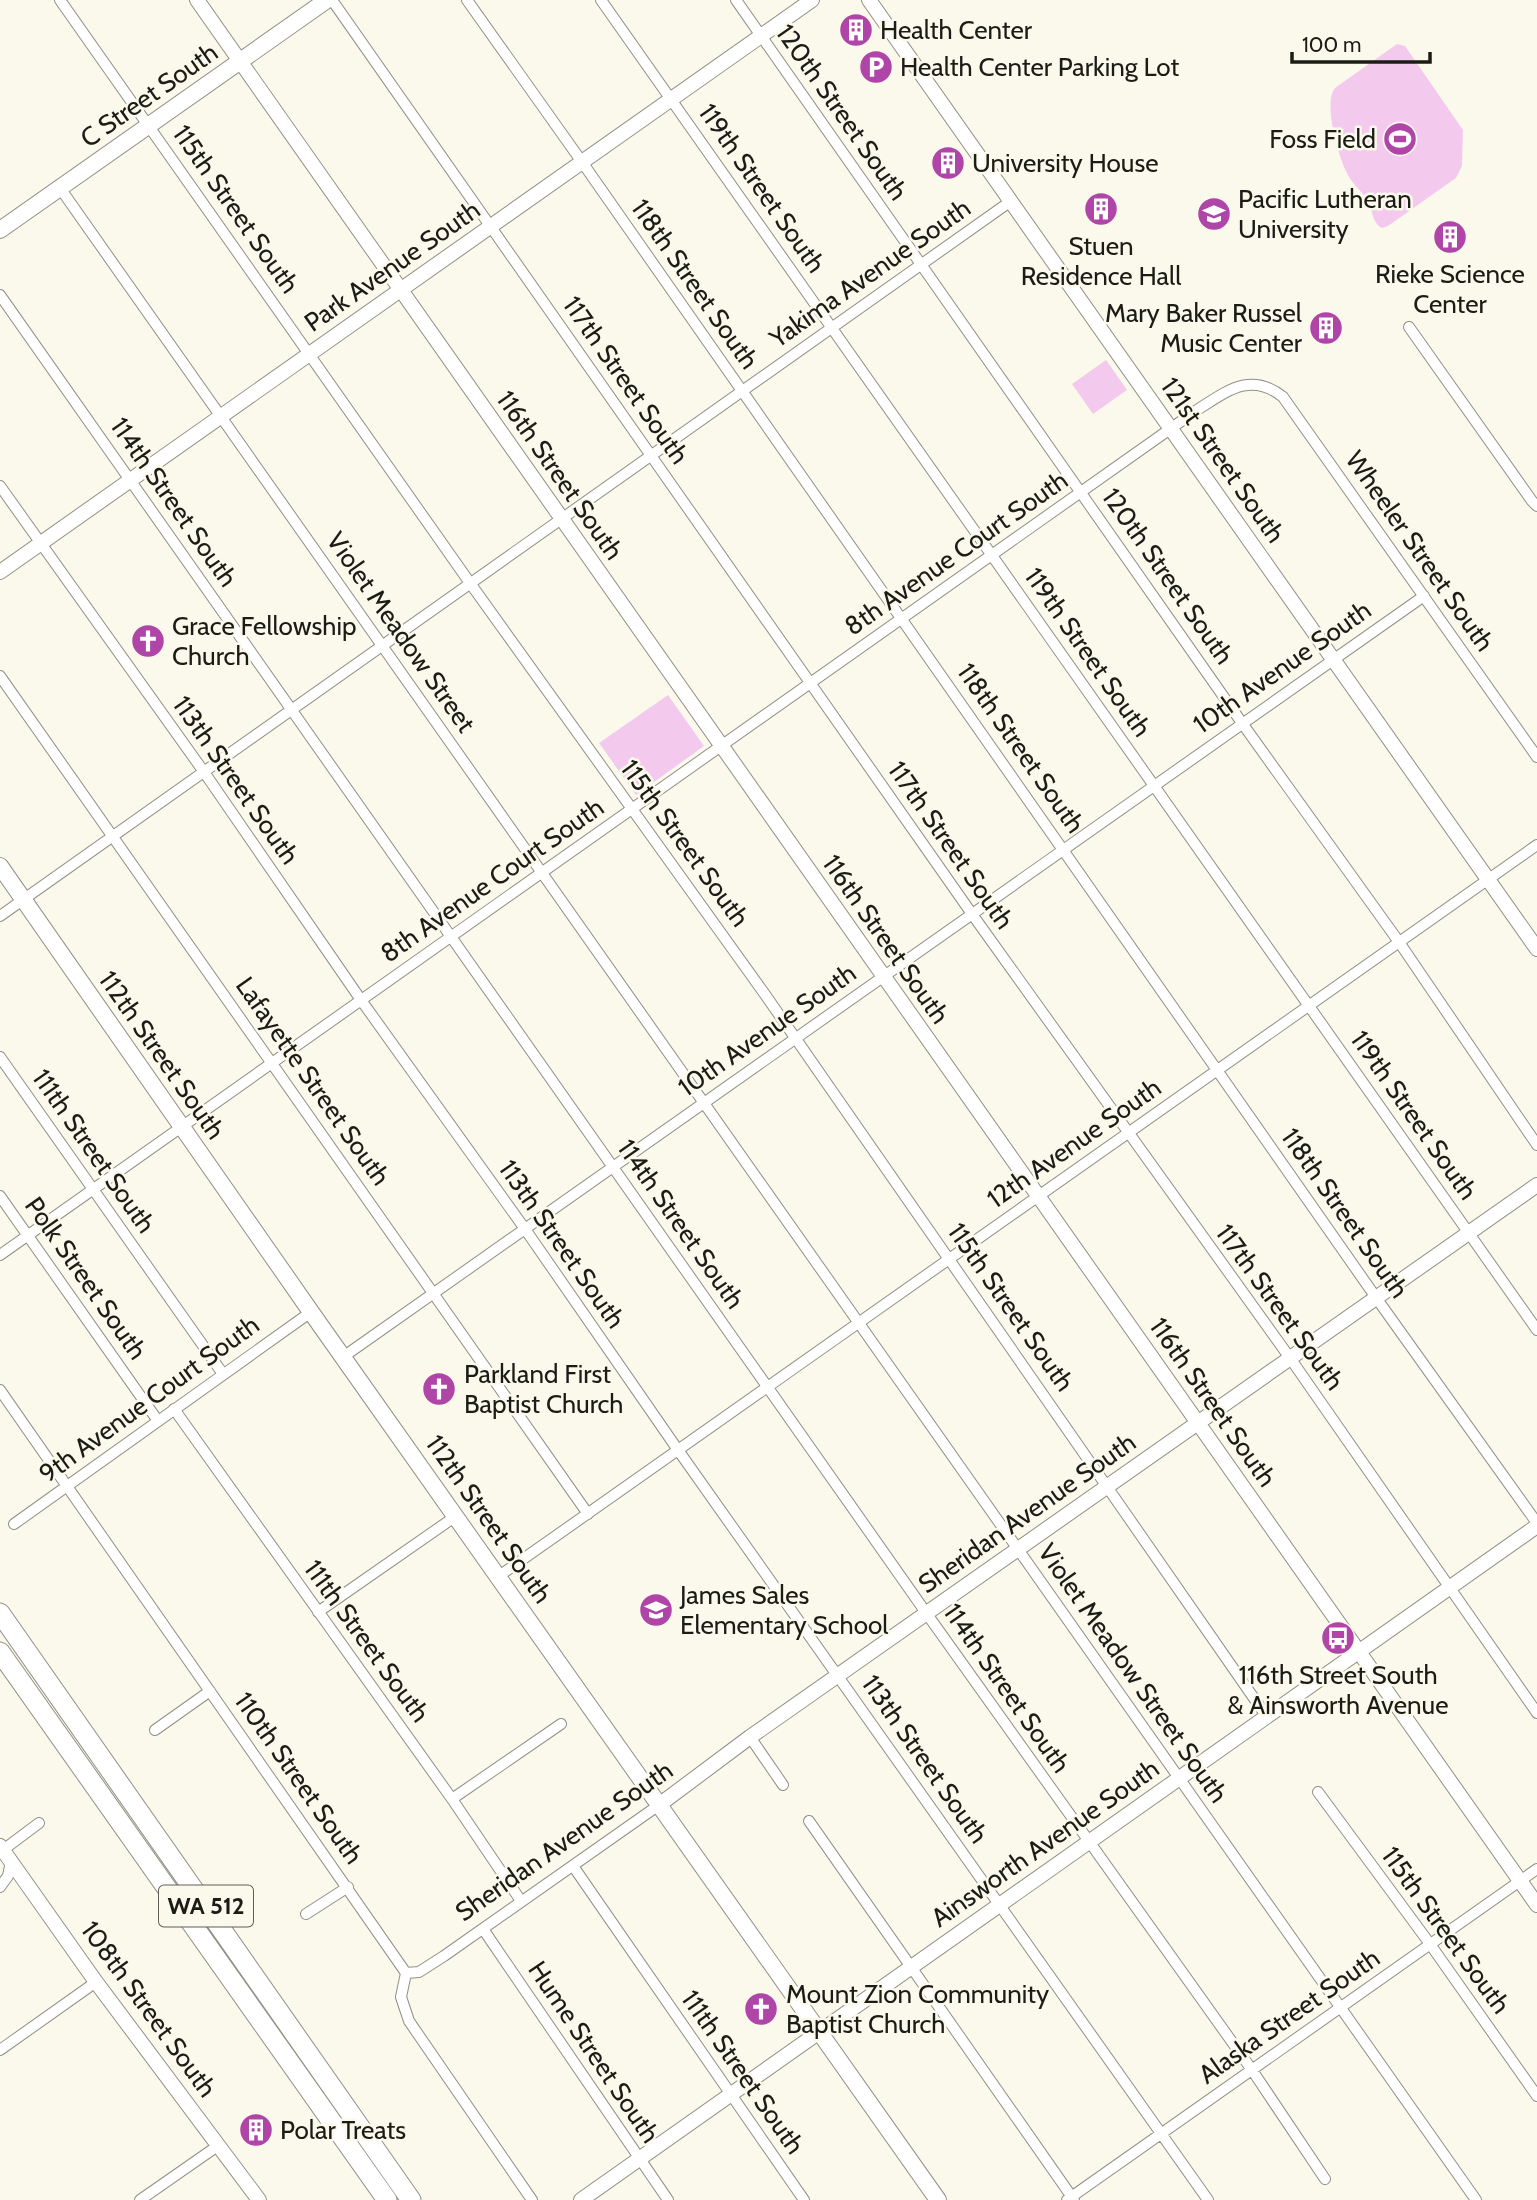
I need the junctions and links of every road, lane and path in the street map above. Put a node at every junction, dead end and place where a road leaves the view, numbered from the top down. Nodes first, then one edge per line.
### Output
1 (60, 0) edge
2 (197, 0) edge
3 (327, 0) edge
4 (332, 0) edge
5 (467, 0) edge
6 (601, 0) edge
7 (736, 0) edge
8 (812, 0) edge
9 (869, 0) edge
10 (762, 36) junction
11 (240, 61) junction
12 (672, 99) junction
13 (149, 126) junction
14 (583, 162) junction
15 (60, 188) junction
16 (1012, 201) junction
17 (491, 227) junction
18 (0, 230) edge
19 (921, 264) junction
20 (401, 290) junction
21 (0, 295) edge
22 (832, 327) junction
23 (1409, 327) dead end
24 (310, 354) junction
25 (1256, 384) joint
26 (742, 391) junction
27 (222, 416) junction
28 (1171, 429) junction
29 (651, 456) junction
30 (132, 480) junction
31 (0, 486) edge
32 (1082, 492) junction
33 (1537, 506) edge
34 (561, 519) junction
35 (41, 543) junction
36 (992, 555) junction
37 (0, 572) edge
38 (470, 583) junction
39 (1424, 596) junction
40 (902, 619) junction
41 (382, 645) junction
42 (1333, 659) junction
43 (0, 676) edge
44 (810, 683) junction
45 (291, 710) junction
46 (1242, 723) junction
47 (721, 746) junction
48 (1537, 757) edge
49 (204, 772) junction
50 (1154, 786) junction
51 (631, 809) junction
52 (113, 836) junction
53 (1537, 845) edge
54 (1064, 849) junction
55 (0, 866) edge
56 (542, 872) junction
57 (1488, 880) junction
58 (24, 899) junction
59 (972, 914) junction
60 (0, 916) edge
61 (452, 936) junction
62 (1399, 942) junction
63 (1537, 949) edge
64 (883, 977) junction
65 (361, 1000) junction
66 (1309, 1006) junction
67 (795, 1038) junction
68 (0, 1057) edge
69 (272, 1063) junction
70 (1217, 1070) junction
71 (705, 1102) junction
72 (182, 1126) junction
73 (1128, 1133) junction
74 (1537, 1145) edge
75 (613, 1167) junction
76 (1537, 1185) edge
77 (94, 1188) junction
78 (0, 1196) edge
79 (1038, 1196) junction
80 (525, 1229) junction
81 (1469, 1233) junction
82 (28, 1234) junction
83 (0, 1255) edge
84 (949, 1259) junction
85 (434, 1293) junction
86 (1377, 1299) junction
87 (311, 1312) junction
88 (859, 1322) junction
89 (1537, 1330) edge
90 (344, 1357) junction
91 (1290, 1358) junction
92 (223, 1374) junction
93 (768, 1387) junction
94 (0, 1390) edge
95 (174, 1409) junction
96 (158, 1421) junction
97 (1198, 1423) junction
98 (678, 1450) junction
99 (68, 1485) junction
100 (1108, 1486) junction
101 (588, 1514) junction
102 (456, 1516) junction
103 (14, 1524) dead end
104 (1537, 1525) edge
105 (1018, 1549) junction
106 (499, 1576) junction
107 (1450, 1588) junction
108 (318, 1612) junction
109 (0, 1613) edge
110 (926, 1614) junction
111 (0, 1652) edge
112 (1359, 1652) junction
113 (838, 1676) junction
114 (210, 1691) junction
115 (1537, 1713) edge
116 (1267, 1717) junction
117 (561, 1724) dead end
118 (155, 1730) dead end
119 (750, 1738) junction
120 (1179, 1779) junction
121 (783, 1785) dead end
122 (1318, 1792) dead end
123 (452, 1799) junction
124 (659, 1805) junction
125 (808, 1821) dead end
126 (39, 1823) dead end
127 (1089, 1842) junction
128 (5, 1852) edge
129 (572, 1866) junction
130 (1537, 1869) edge
131 (1520, 1881) junction
132 (0, 1886) edge
133 (348, 1887) junction
134 (522, 1901) junction
135 (1000, 1905) junction
136 (1537, 1905) edge
137 (306, 1914) dead end
138 (483, 1929) junction
139 (1430, 1944) junction
140 (911, 1967) junction
141 (406, 1973) junction
142 (96, 1982) junction
143 (1341, 2007) junction
144 (819, 2032) junction
145 (0, 2050) edge
146 (1252, 2070) junction
147 (731, 2095) junction
148 (1537, 2096) edge
149 (1162, 2134) junction
150 (219, 2145) junction
151 (639, 2159) junction
152 (1325, 2179) dead end
153 (1071, 2199) edge
154 (140, 2200) edge
155 (260, 2200) edge
156 (387, 2200) edge
157 (411, 2200) edge
158 (532, 2200) edge
159 (581, 2200) edge
160 (668, 2200) edge
161 (804, 2200) edge
162 (938, 2200) edge
163 (1208, 2200) edge
164 (1476, 2200) edge

1 - 13 street, 115th Street South
2 - 11 street, 116th Street South
3 - 11 main road, C Street South
4 - 17 street, 117th Street South
5 - 14 street, 118th Street South
6 - 12 street, 119th Street South
7 - 10 street, 120th Street South
8 - 10 street, Park Avenue South
9 - 16 street, 121st Street South
10 - 12 street, Park Avenue South
10 - 19 street, 120th Street South
11 - 13 main road, C Street South
11 - 20 street, 116th Street South
12 - 14 street, Park Avenue South
12 - 22 street, 119th Street South
13 - 15 main road, C Street South
13 - 24 street, 115th Street South
14 - 17 street, Park Avenue South
14 - 26 street, 118th Street South
15 - 18 main road, C Street South
15 - 27 street, Violet Meadow Street
16 - 19 street, Yakima Avenue South
16 - 28 street, 121st Street South
17 - 20 street, Park Avenue South
17 - 29 street, 117th Street South
19 - 22 street, Yakima Avenue South
19 - 32 street, 120th Street South
20 - 24 street, Park Avenue South
20 - 34 street, 116th Street South
21 - 30 street, 114th Street South
22 - 26 street, Yakima Avenue South
22 - 36 street, 119th Street South
23 - 33 street
24 - 27 street, Park Avenue South
24 - 38 street, 115th Street South
25 - 28 street, 8th Avenue Court South
25 - 39 street, Wheeler Street South
26 - 29 street, Yakima Avenue South
26 - 40 street, 118th Street South
27 - 30 street, Park Avenue South
27 - 41 street, Violet Meadow Street
28 - 32 street, 8th Avenue Court South
28 - 42 street, 121st Street South
29 - 34 street, Yakima Avenue South
29 - 44 street, 117th Street South
30 - 35 street, Park Avenue South
30 - 45 street, 114th Street South
31 - 35 street, 113th Street South
32 - 36 street, 8th Avenue Court South
32 - 46 street, 120th Street South
34 - 38 street, Yakima Avenue South
34 - 47 street, 116th Street South
35 - 37 street, Park Avenue South
35 - 49 street, 113th Street South
36 - 40 street, 8th Avenue Court South
36 - 50 street, 119th Street South
38 - 41 street, Yakima Avenue South
38 - 51 street, 115th Street South
39 - 42 street, 10th Avenue South
39 - 48 street, Wheeler Street South
40 - 44 street, 8th Avenue Court South
40 - 54 street, 118th Street South
41 - 45 street, Yakima Avenue South
41 - 56 street, Violet Meadow Street
42 - 46 street, 10th Avenue South
42 - 57 street, 121st Street South
43 - 52 street, Lafayette Street South
44 - 47 street, 8th Avenue Court South
44 - 59 street, 117th Street South
45 - 49 street, Yakima Avenue South
45 - 61 street, 114th Street South
46 - 50 street, 10th Avenue South
46 - 62 street, 120th Street South
47 - 51 street, 8th Avenue Court South
47 - 64 street, 116th Street South
49 - 52 street, Yakima Avenue South
49 - 65 street, 113th Street South
50 - 54 street, 10th Avenue South
50 - 66 street, 119th Street South
51 - 56 street, 8th Avenue Court South
51 - 67 street, 115th Street South
52 - 58 street, Yakima Avenue South
52 - 69 street, Lafayette Street South
53 - 57 street, 12th Avenue South
54 - 59 street, 10th Avenue South
54 - 70 street, 118th Street South
55 - 58 main road, 112th Street South
56 - 61 street, 8th Avenue Court South
56 - 71 street, Violet Meadow Street
57 - 62 street, 12th Avenue South
57 - 63 street, 121st Street South
58 - 60 street, Yakima Avenue South
58 - 72 main road, 112th Street South
59 - 64 street, 10th Avenue South
59 - 73 street, 117th Street South
61 - 65 street, 8th Avenue Court South
61 - 75 street, 114th Street South
62 - 66 street, 12th Avenue South
62 - 74 street, 120th Street South
64 - 67 street, 10th Avenue South
64 - 79 street, 116th Street South
65 - 69 street, 8th Avenue Court South
65 - 80 street, 113th Street South
66 - 70 street, 12th Avenue South
66 - 81 street, 119th Street South
67 - 71 street, 10th Avenue South
67 - 84 street, 115th Street South
68 - 77 street, 111th Street South
69 - 72 street, 8th Avenue Court South
69 - 85 street, Lafayette Street South
70 - 73 street, 12th Avenue South
70 - 86 street, 118th Street South
71 - 75 street, 10th Avenue South
71 - 88 street, Violet Meadow Street South
72 - 77 street, 8th Avenue Court South
72 - 87 main road, 112th Street South
73 - 79 street, 12th Avenue South
73 - 91 street, 117th Street South
75 - 80 street, 10th Avenue South
75 - 93 street, 114th Street South
76 - 81 street, Sheridan Avenue South
77 - 82 street, 8th Avenue Court South
77 - 92 street, 111th Street South
78 - 82 street, Polk Street South
79 - 84 street, 12th Avenue South
79 - 97 street, 116th Street South
80 - 85 street, 10th Avenue South
80 - 98 street, 113th Street South
81 - 86 street, Sheridan Avenue South
81 - 89 street, 119th Street South
82 - 83 street, 8th Avenue Court South
82 - 96 street, Polk Street South
84 - 88 street, 12th Avenue South
84 - 100 street, 115th Street South
85 - 90 street, 10th Avenue South
85 - 101 street, Lafayette Street South
86 - 91 street, Sheridan Avenue South
86 - 104 street, 118th Street South
87 - 90 main road, 112th Street South
87 - 92 street, 9th Avenue Court South
88 - 93 street, 12th Avenue South
88 - 105 street, Violet Meadow Street South
90 - 102 main road, 112th Street South
91 - 97 street, Sheridan Avenue South
91 - 107 street, 117th Street South
92 - 95 street, 9th Avenue Court South
93 - 98 street, 12th Avenue South
93 - 110 street, 114th Street South
94 - 99 street, 110th Street South
95 - 96 street, 9th Avenue Court South
95 - 108 street, 111th Street South
96 - 99 street, 9th Avenue Court South
97 - 100 street, Sheridan Avenue South
97 - 112 street, 116th Street South
98 - 101 street, 12th Avenue South
98 - 113 street, 113th Street South
99 - 103 street, 9th Avenue Court South
99 - 114 street, 110th Street South
100 - 105 street, Sheridan Avenue South
100 - 116 street, 115th Street South
101 - 106 street, 12th Avenue South
102 - 106 main road, 112th Street South
102 - 108 street
104 - 107 street, Ainsworth Avenue South
105 - 110 street, Sheridan Avenue South
105 - 120 street, Violet Meadow Street South
106 - 124 main road, 112th Street South
107 - 112 street, Ainsworth Avenue South
107 - 115 street, 117th Street South
108 - 123 street, 111th Street South
109 - 157 highway, WA 512
110 - 113 street, Sheridan Avenue South
110 - 127 street, 114th Street South
111 - 156 highway, WA 512
112 - 116 street, Ainsworth Avenue South
112 - 131 street, 116th Street South
113 - 119 street, Sheridan Avenue South
113 - 135 street, 113th Street South
114 - 118 street
114 - 133 street, 110th Street South
116 - 120 street, Ainsworth Avenue South
117 - 123 street
119 - 121 street
119 - 124 street, Sheridan Avenue South
120 - 127 street, Ainsworth Avenue South
120 - 143 street, Violet Meadow Street South
122 - 139 street, 115th Street South
123 - 134 street, 111th Street South
124 - 129 street, Sheridan Avenue South
124 - 144 main road, 112th Street South
125 - 140 street
126 - 128 street
127 - 135 street, Ainsworth Avenue South
127 - 146 street, 114th Street South
128 - 132 street
128 - 142 street, 108th Street South
129 - 134 street, Sheridan Avenue South
129 - 147 street, 111th Street South
130 - 131 street, Alaska Street South
131 - 136 street, 116th Street South
131 - 139 street, Alaska Street South
133 - 137 street
133 - 141 street, 110th Street South
134 - 138 street, Sheridan Avenue South
135 - 140 street, Ainsworth Avenue South
135 - 149 street, 113th Street South
138 - 141 street, Sheridan Avenue South
138 - 151 street, Hume Street South
139 - 143 street, Alaska Street South
139 - 148 street, 115th Street South
140 - 144 street, Ainsworth Avenue South
140 - 153 street
141 - 158 street
142 - 145 street
142 - 150 street, 108th Street South
143 - 146 street, Alaska Street South
143 - 164 street, Violet Meadow Street South
144 - 147 street, Ainsworth Avenue South
144 - 162 main road, 112th Street South
146 - 149 street, Alaska Street South
146 - 152 street, 114th Street South
147 - 151 street, Ainsworth Avenue South
147 - 161 street, 111th Street South
149 - 153 street, Alaska Street South
149 - 163 street, 113th Street South
150 - 154 street
150 - 155 street, 108th Street South
151 - 159 street, Ainsworth Avenue South
151 - 160 street, Hume Street South

